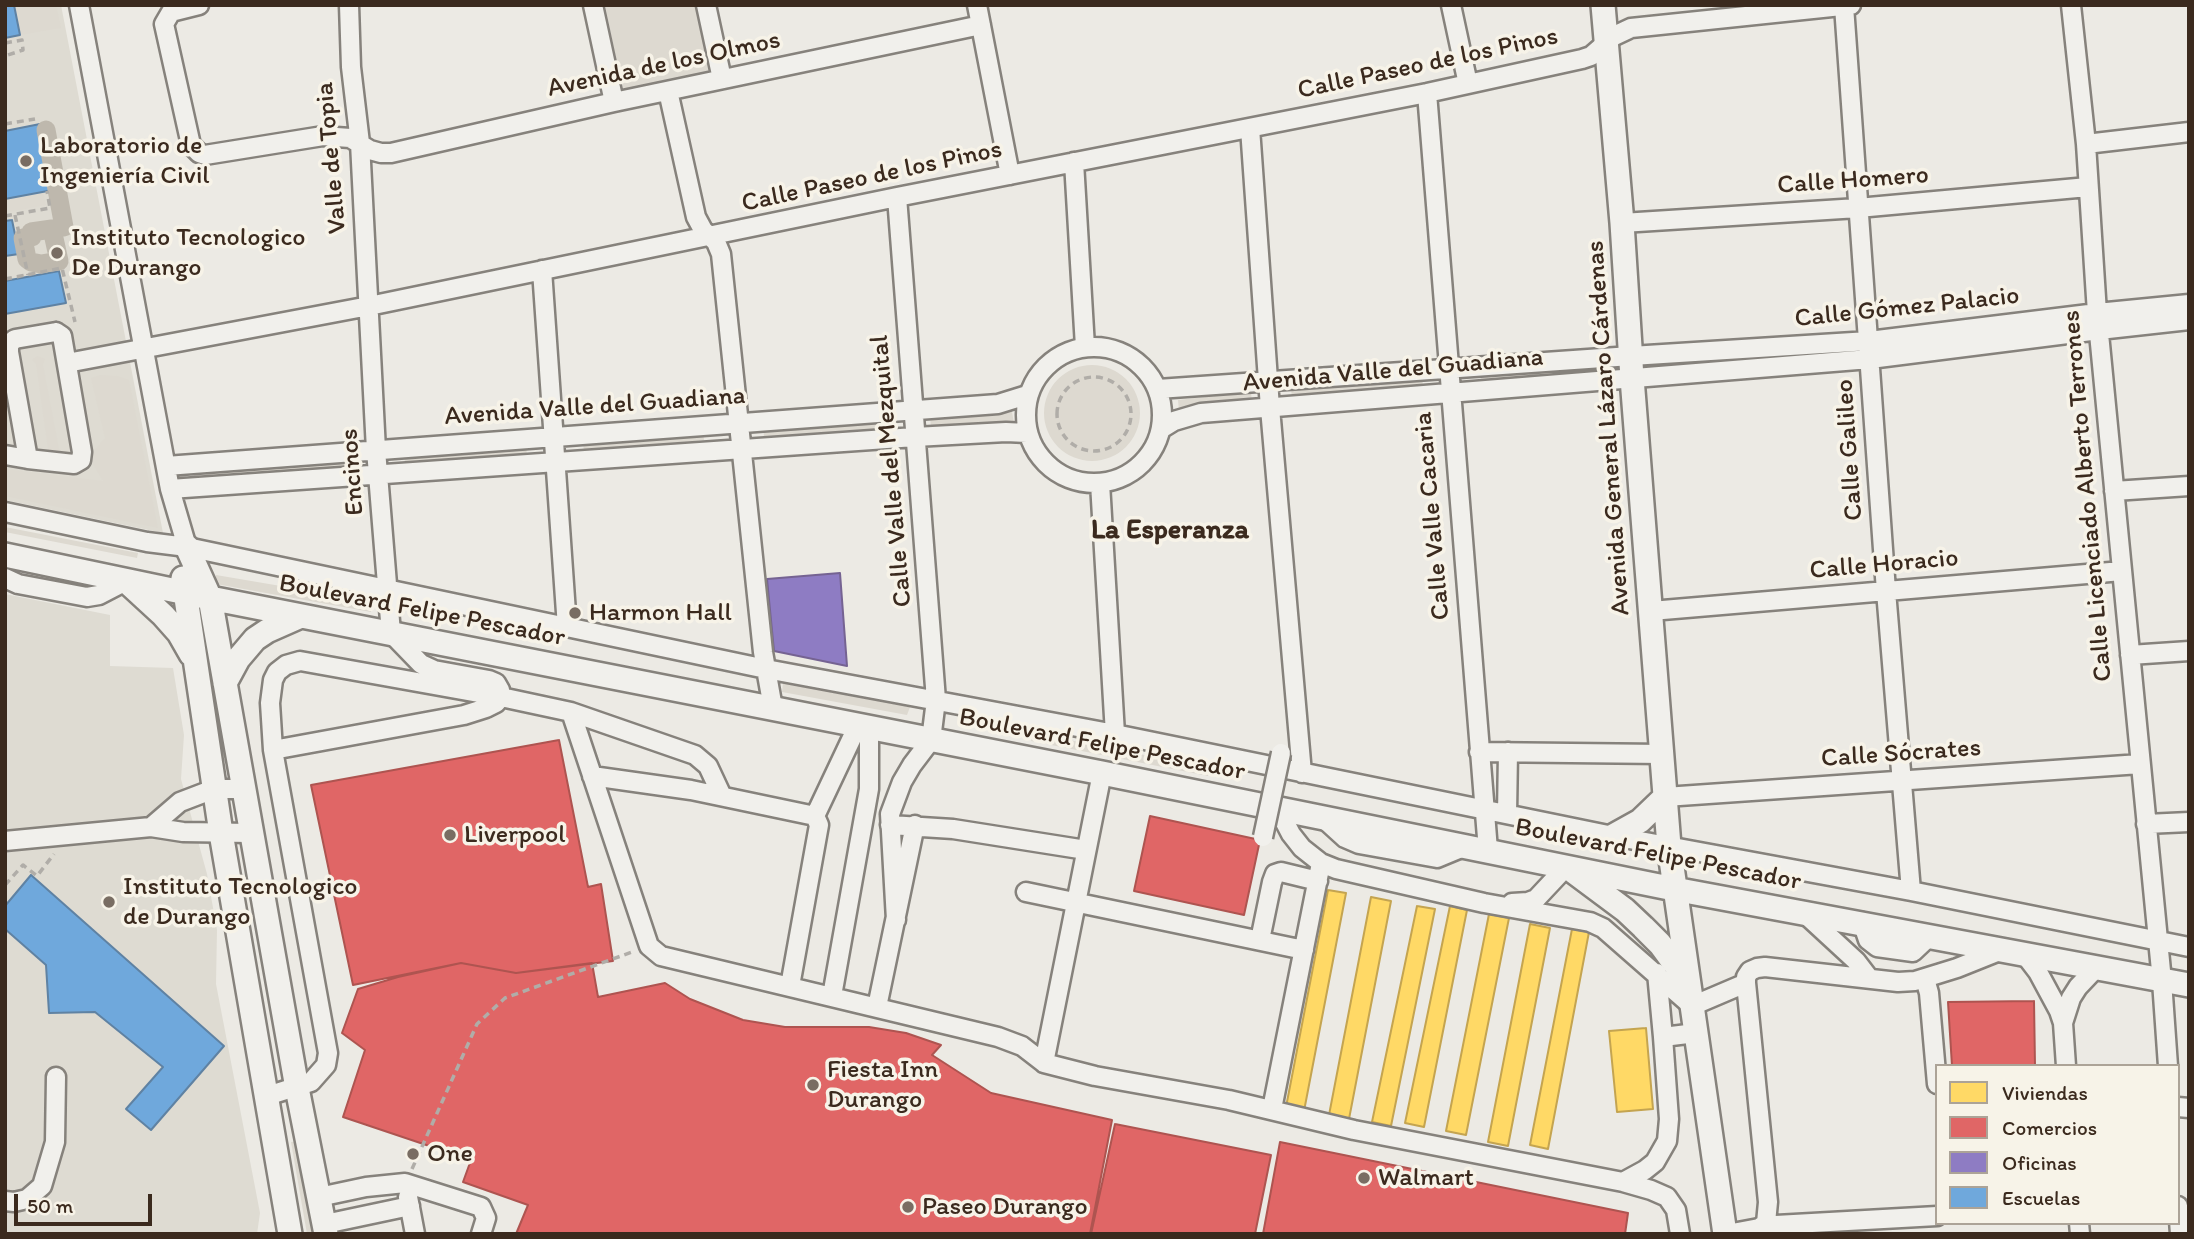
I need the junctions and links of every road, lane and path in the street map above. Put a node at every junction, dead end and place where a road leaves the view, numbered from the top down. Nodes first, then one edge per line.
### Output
1 (79, 5) edge
2 (199, 5) edge
3 (349, 5) edge
4 (593, 5) edge
5 (706, 5) edge
6 (977, 5) edge
7 (1451, 5) edge
8 (1603, 5) edge
9 (1851, 5) edge
10 (2071, 5) edge
11 (1844, 6) edge
12 (981, 25) junction
13 (5, 43) edge
14 (1606, 43) junction
15 (5, 56) edge
16 (722, 79) junction
17 (1468, 84) junction
18 (668, 91) junction
19 (1427, 93) junction
20 (614, 102) junction
21 (35, 119) dead end
22 (5, 124) edge
23 (1250, 128) junction
24 (2189, 132) edge
25 (360, 143) junction
26 (2086, 144) junction
27 (1074, 162) junction
28 (1010, 175) junction
29 (2088, 187) junction
30 (47, 191) dead end
31 (897, 197) junction
32 (1858, 208) junction
33 (15, 214) junction
34 (5, 216) edge
35 (1622, 223) junction
36 (712, 237) junction
37 (542, 270) junction
38 (27, 275) junction
39 (5, 279) edge
40 (2189, 304) edge
41 (369, 306) junction
42 (2189, 320) edge
43 (2098, 321) junction
44 (76, 330) dead end
45 (144, 347) junction
46 (1085, 347) junction
47 (1870, 350) junction
48 (67, 363) junction
49 (1631, 367) junction
50 (1448, 369) junction
51 (1268, 382) junction
52 (1158, 389) junction
53 (1450, 393) junction
54 (1027, 396) junction
55 (1270, 408) junction
56 (913, 410) junction
57 (1130, 419) joint
58 (739, 422) junction
59 (1161, 429) junction
60 (1027, 433) junction
61 (554, 436) junction
62 (915, 437) junction
63 (742, 449) junction
64 (376, 450) junction
65 (5, 456) edge
66 (28, 459) junction
67 (556, 461) junction
68 (166, 466) junction
69 (378, 474) junction
70 (1100, 484) junction
71 (2189, 485) edge
72 (170, 489) junction
73 (2114, 491) junction
74 (5, 512) edge
75 (187, 547) junction
76 (5, 555) edge
77 (2122, 571) junction
78 (5, 578) edge
79 (126, 581) junction
80 (388, 589) junction
81 (1886, 591) junction
82 (184, 593) junction
83 (210, 598) junction
84 (1651, 611) junction
85 (301, 616) junction
86 (567, 627) junction
87 (391, 633) junction
88 (2189, 651) edge
89 (2130, 655) junction
90 (195, 661) junction
91 (766, 669) junction
92 (225, 684) junction
93 (501, 697) junction
94 (936, 700) junction
95 (773, 708) junction
96 (571, 712) junction
97 (864, 726) junction
98 (1115, 734) junction
99 (931, 740) junction
100 (274, 750) junction
101 (1479, 752) junction
102 (1508, 752) junction
103 (1281, 753) dead end
104 (1662, 754) junction
105 (2140, 764) junction
106 (1102, 773) junction
107 (1302, 773) junction
108 (592, 776) junction
109 (1902, 780) junction
110 (214, 789) junction
111 (243, 789) junction
112 (722, 796) junction
113 (1665, 797) junction
114 (1278, 809) junction
115 (1484, 810) junction
116 (1507, 814) junction
117 (817, 821) junction
118 (2189, 822) edge
119 (2146, 824) junction
120 (890, 825) junction
121 (915, 825) junction
122 (151, 827) junction
123 (221, 833) junction
124 (250, 833) junction
125 (1613, 836) junction
126 (1263, 837) dead end
127 (5, 841) edge
128 (1669, 846) junction
129 (1477, 848) junction
130 (1086, 850) junction
131 (56, 853) dead end
132 (1566, 867) junction
133 (1320, 872) junction
134 (5, 885) edge
135 (1675, 888) junction
136 (1026, 891) dead end
137 (1911, 891) junction
138 (1076, 901) junction
139 (1484, 903) junction
140 (1801, 911) junction
141 (896, 920) junction
142 (1260, 940) junction
143 (2157, 941) junction
144 (649, 946) junction
145 (2189, 947) edge
146 (1304, 950) junction
147 (2002, 950) junction
148 (2025, 955) junction
149 (2096, 968) junction
150 (1657, 973) junction
151 (1869, 978) junction
152 (1925, 979) junction
153 (2162, 981) junction
154 (1689, 983) junction
155 (1746, 984) junction
156 (2189, 985) edge
157 (790, 986) junction
158 (832, 996) junction
159 (877, 1006) junction
160 (1692, 1006) junction
161 (2063, 1023) junction
162 (1696, 1033) junction
163 (1663, 1037) junction
164 (1044, 1063) junction
165 (1935, 1064) edge
166 (2066, 1064) edge
167 (2168, 1064) edge
168 (56, 1077) dead end
169 (297, 1088) junction
170 (267, 1096) junction
171 (1272, 1109) junction
172 (1623, 1182) junction
173 (405, 1183) junction
174 (319, 1197) junction
175 (5, 1201) edge
176 (284, 1203) junction
177 (410, 1206) junction
178 (1935, 1216) edge
179 (1771, 1228) edge
180 (326, 1229) edge
181 (274, 1234) edge
182 (290, 1234) edge
183 (415, 1234) edge
184 (481, 1234) edge
185 (1680, 1234) edge
186 (1726, 1234) edge

1 - 45 street
2 - 25 street, Avenida de los Olmos
3 - 25 street, Valle de Topia
4 - 20 street
5 - 16 street
6 - 12 street
7 - 17 street
8 - 14 main road, Avenida General Lázaro Cárdenas
9 - 11 street, Calle Paseo de los Pinos
10 - 26 street, Calle Licenciado Alberto Terrones
11 - 14 street, Calle Paseo de los Pinos
11 - 32 street, Calle Galileo
12 - 16 street, Avenida de los Olmos
12 - 28 street
13 - 15 path
14 - 17 street, Calle Paseo de los Pinos
14 - 35 main road, Avenida General Lázaro Cárdenas
16 - 18 street, Avenida de los Olmos
17 - 19 street, Calle Paseo de los Pinos
18 - 20 street, Avenida de los Olmos
18 - 36 street
19 - 23 street, Calle Paseo de los Pinos
19 - 50 street, Calle Valle Cacaria
20 - 25 street, Avenida de los Olmos
21 - 22 path
23 - 27 street, Calle Paseo de los Pinos
23 - 51 street
24 - 26 street
25 - 41 street, Valle de Topia
26 - 29 street, Calle Licenciado Alberto Terrones
27 - 28 street, Calle Paseo de los Pinos
27 - 46 street
28 - 31 street, Calle Paseo de los Pinos
29 - 32 street, Calle Homero
29 - 43 street, Calle Licenciado Alberto Terrones
30 - 33 path
31 - 36 street, Calle Paseo de los Pinos
31 - 56 street, Calle Valle del Mezquital
32 - 35 street, Calle Homero
32 - 47 street, Calle Galileo
33 - 34 path
33 - 38 path
35 - 49 main road, Avenida General Lázaro Cárdenas
36 - 37 street, Calle Paseo de los Pinos
36 - 58 street
37 - 41 street, Calle Paseo de los Pinos
37 - 61 street
38 - 39 path
38 - 44 path
40 - 43 street, Calle Gómez Palacio
41 - 45 street, Calle Paseo de los Pinos
41 - 64 street, Encinos
42 - 43 street, Calle Gómez Palacio
43 - 47 street, Calle Gómez Palacio
43 - 73 street, Calle Licenciado Alberto Terrones
45 - 48 street, Calle Paseo de los Pinos
45 - 68 street
46 - 52 street
46 - 54 street
47 - 49 street, Calle Gómez Palacio
47 - 81 street, Calle Galileo
48 - 66 street
48 - 66 street
49 - 50 street, Avenida Valle del Guadiana
49 - 53 street, Avenida Valle del Guadiana
49 - 84 main road, Avenida General Lázaro Cárdenas
50 - 51 street, Avenida Valle del Guadiana
50 - 53 street, Calle Valle Cacaria
51 - 52 street, Avenida Valle del Guadiana
51 - 55 street
52 - 59 street
53 - 55 street, Avenida Valle del Guadiana
53 - 101 street, Calle Valle Cacaria
54 - 56 street, Avenida Valle del Guadiana
54 - 60 street
55 - 59 street, Avenida Valle del Guadiana
55 - 107 street
56 - 58 street, Avenida Valle del Guadiana
56 - 62 street, Calle Valle del Mezquital
57 - 57 path
58 - 61 street, Avenida Valle del Guadiana
58 - 63 street
59 - 70 street
60 - 62 street, Avenida Valle del Guadiana
60 - 70 street
61 - 64 street, Avenida Valle del Guadiana
61 - 67 street
62 - 63 street, Avenida Valle del Guadiana
62 - 94 street, Calle Valle del Mezquital
63 - 67 street, Avenida Valle del Guadiana
63 - 91 street
64 - 68 street, Avenida Valle del Guadiana
64 - 69 street, Encinos
65 - 66 street
67 - 69 street, Avenida Valle del Guadiana
67 - 86 street
68 - 72 street
69 - 72 street, Avenida Valle del Guadiana
69 - 80 street, Encinos
70 - 98 street
71 - 73 street
72 - 75 street
73 - 77 street, Calle Licenciado Alberto Terrones
74 - 75 street, Boulevard Felipe Pescador
75 - 80 street, Boulevard Felipe Pescador
75 - 82 main road
75 - 83 main road
76 - 79 main road, Boulevard Felipe Pescador
77 - 81 street, Calle Horacio
77 - 89 street, Calle Licenciado Alberto Terrones
78 - 79 street
79 - 82 main road, Boulevard Felipe Pescador
79 - 90 main road
80 - 86 street, Boulevard Felipe Pescador
80 - 87 street, Encinos
81 - 84 street, Calle Horacio
81 - 109 street, Calle Galileo
82 - 83 main road, Boulevard Felipe Pescador
82 - 90 main road
83 - 85 main road, Boulevard Felipe Pescador
83 - 92 main road
84 - 104 main road, Avenida General Lázaro Cárdenas
85 - 87 main road, Boulevard Felipe Pescador
85 - 92 main road
86 - 91 street, Boulevard Felipe Pescador
87 - 93 street
87 - 95 main road, Boulevard Felipe Pescador
88 - 89 street
89 - 105 street, Calle Licenciado Alberto Terrones
90 - 110 main road
91 - 94 street, Boulevard Felipe Pescador
91 - 95 street
92 - 111 main road
93 - 96 street
93 - 100 street
93 - 100 street
94 - 98 street, Boulevard Felipe Pescador
94 - 99 street, Calle Valle del Mezquital
95 - 97 main road, Boulevard Felipe Pescador
96 - 108 street
96 - 112 street
97 - 99 main road, Boulevard Felipe Pescador
97 - 117 street
97 - 158 street
98 - 107 street, Boulevard Felipe Pescador
99 - 106 main road, Boulevard Felipe Pescador
99 - 120 street
100 - 169 street
101 - 102 street
101 - 115 street, Calle Valle Cacaria
102 - 104 street
102 - 116 street
103 - 126 street, bridge
104 - 113 main road, Avenida General Lázaro Cárdenas
105 - 109 street, Calle Sócrates
105 - 119 street, Calle Licenciado Alberto Terrones
106 - 114 main road, Boulevard Felipe Pescador
106 - 130 street
107 - 115 street, Boulevard Felipe Pescador
108 - 112 street
108 - 144 street
109 - 113 street, Calle Sócrates
109 - 137 street, Calle Galileo
110 - 111 street
110 - 122 street
110 - 123 main road
111 - 124 main road
112 - 117 street
113 - 125 main road
113 - 128 main road, Avenida General Lázaro Cárdenas
114 - 129 main road, Boulevard Felipe Pescador
114 - 133 street
115 - 116 street, Boulevard Felipe Pescador
115 - 129 street, Calle Valle Cacaria
116 - 125 street, Boulevard Felipe Pescador
117 - 157 street
118 - 119 street
119 - 143 street, Calle Licenciado Alberto Terrones
120 - 121 street
120 - 141 street
121 - 130 street
121 - 141 street
122 - 123 street
122 - 127 street
123 - 124 street
123 - 170 main road
124 - 169 main road
125 - 128 street, Boulevard Felipe Pescador
128 - 135 main road, Avenida General Lázaro Cárdenas
128 - 137 street, Boulevard Felipe Pescador
129 - 132 main road, Boulevard Felipe Pescador
130 - 138 street
131 - 134 path
132 - 135 main road, Boulevard Felipe Pescador
132 - 139 street
132 - 154 main road
133 - 139 street
133 - 142 street
133 - 146 street
135 - 140 main road, Boulevard Felipe Pescador
135 - 154 main road, Avenida General Lázaro Cárdenas
136 - 138 street
137 - 143 street, Boulevard Felipe Pescador
138 - 142 street
138 - 164 street
139 - 150 street
140 - 147 main road, Boulevard Felipe Pescador
140 - 151 street
141 - 159 street
142 - 146 street
143 - 145 street, Boulevard Felipe Pescador
143 - 153 street, Calle Licenciado Alberto Terrones
144 - 157 street
144 - 173 path
146 - 171 street
147 - 148 main road, Boulevard Felipe Pescador
147 - 152 street
148 - 149 main road, Boulevard Felipe Pescador
148 - 161 street
149 - 153 main road, Boulevard Felipe Pescador
149 - 161 street
150 - 160 street
150 - 163 street
151 - 152 street
151 - 155 street
152 - 165 street
153 - 156 main road, Boulevard Felipe Pescador
153 - 167 street, Calle Licenciado Alberto Terrones
154 - 160 main road, Avenida General Lázaro Cárdenas
155 - 160 street
155 - 179 street
157 - 158 street
158 - 159 street
159 - 164 street
160 - 162 main road, Avenida General Lázaro Cárdenas
161 - 166 street
162 - 163 street
162 - 186 main road, Avenida General Lázaro Cárdenas
163 - 172 street
164 - 171 street
168 - 175 street
169 - 170 street
169 - 174 main road
170 - 176 main road
171 - 172 street
172 - 185 street
173 - 174 street
173 - 177 street
173 - 184 street
174 - 180 main road
176 - 181 main road
176 - 182 main road
177 - 180 street
177 - 183 street
178 - 179 street
179 - 186 street

